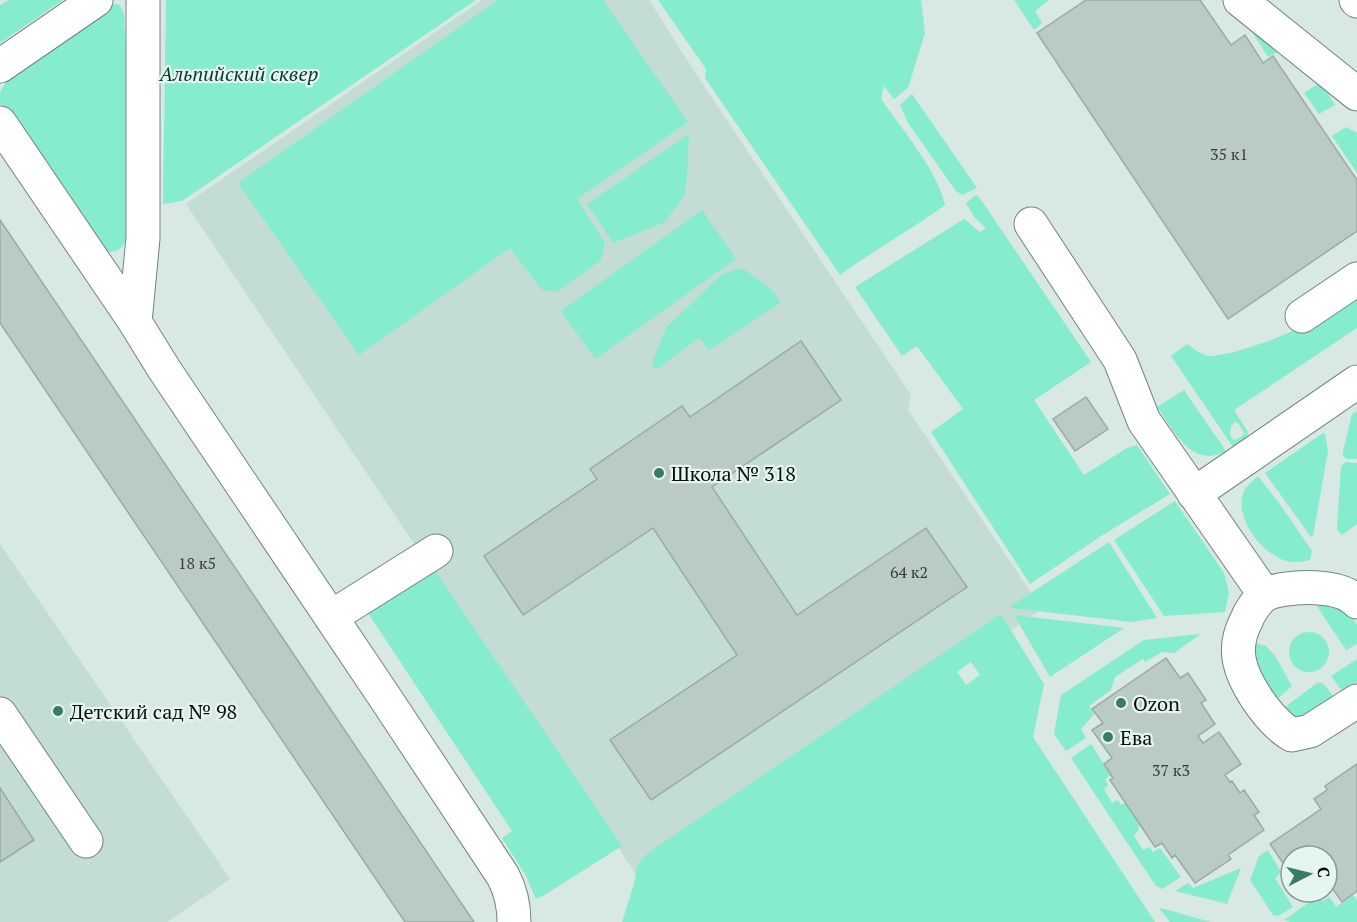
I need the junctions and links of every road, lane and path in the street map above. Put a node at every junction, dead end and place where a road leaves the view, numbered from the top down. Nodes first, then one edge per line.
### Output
1 (96, 0) edge
2 (143, 0) edge
3 (1240, 0) edge
4 (0, 66) edge
5 (1357, 94) edge
6 (0, 123) edge
7 (1031, 224) dead end
8 (1357, 279) edge
9 (1302, 316) dead end
10 (135, 322) junction
11 (1357, 382) edge
12 (1194, 494) junction
13 (436, 551) dead end
14 (1265, 595) junction
15 (1357, 603) edge
16 (331, 617) junction
17 (1357, 701) edge
18 (0, 714) edge
19 (86, 841) dead end
20 (514, 922) edge

1 - 4 lane
2 - 10 lane
3 - 5 lane
6 - 10 lane
7 - 12 lane
8 - 9 lane
10 - 16 lane
11 - 12 lane
12 - 14 lane
13 - 16 lane
14 - 15 lane
14 - 17 lane
16 - 20 lane
18 - 19 lane

